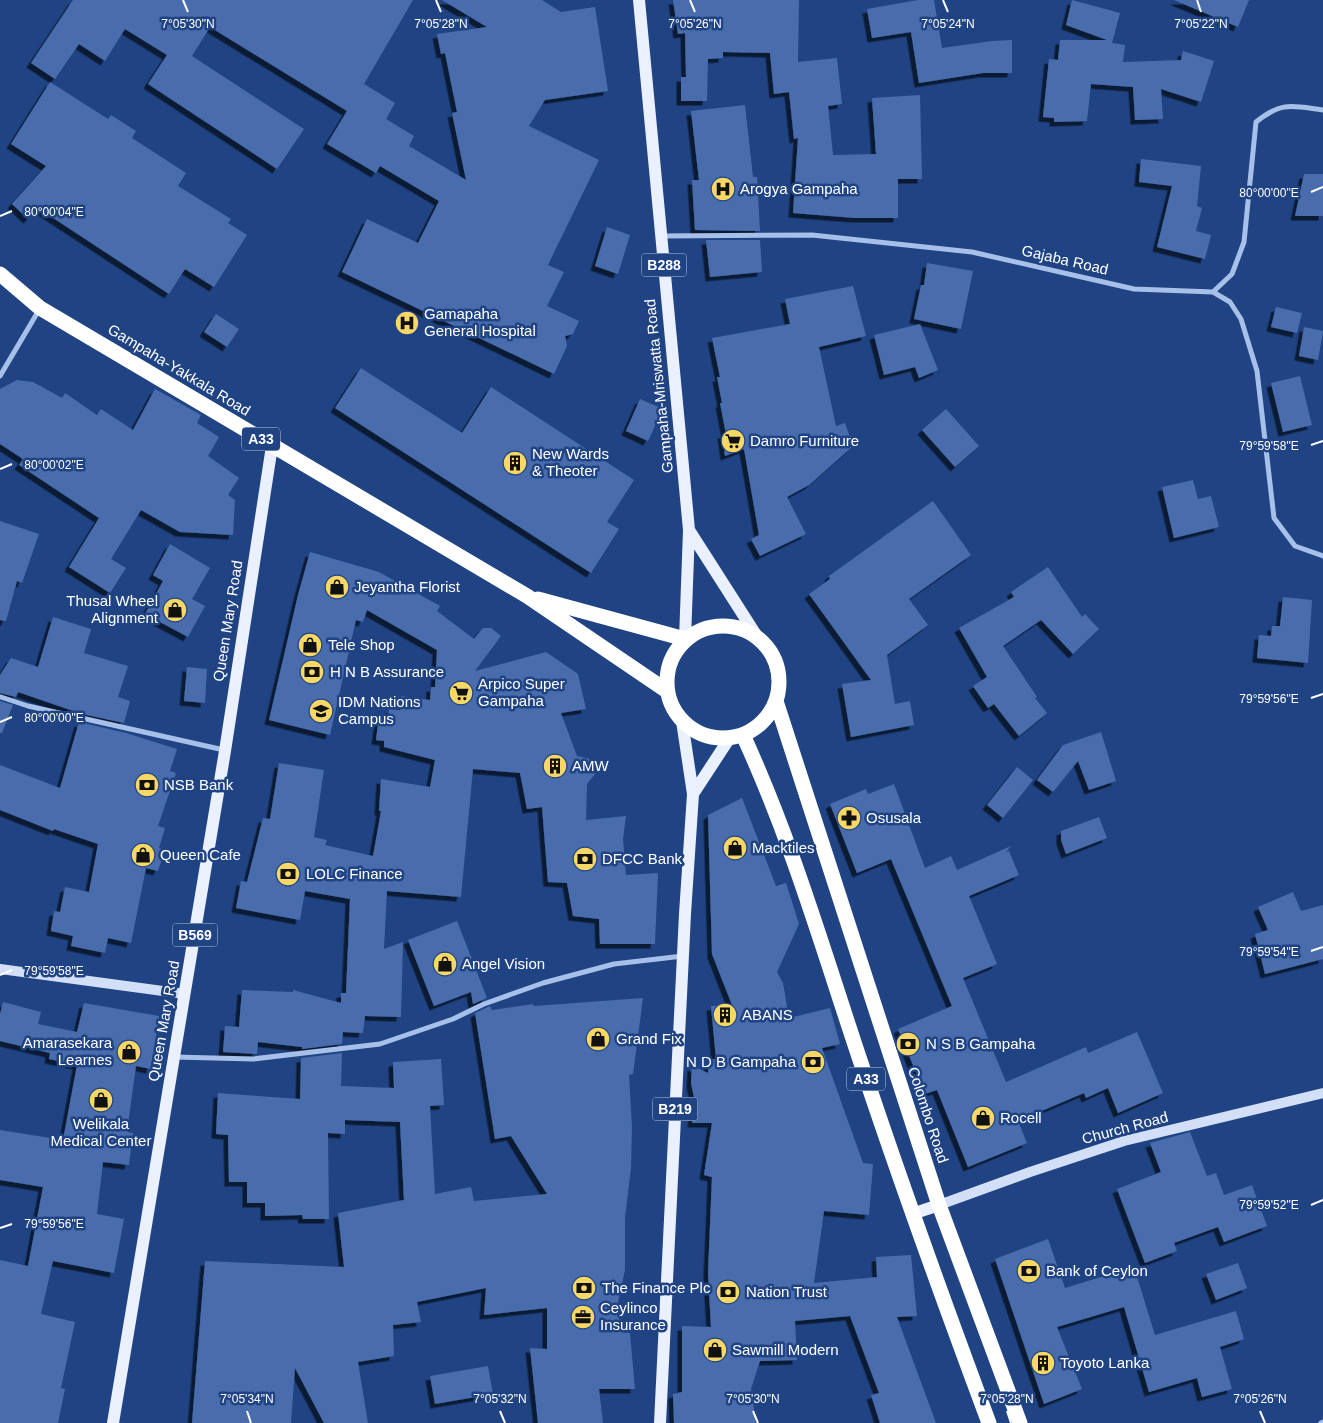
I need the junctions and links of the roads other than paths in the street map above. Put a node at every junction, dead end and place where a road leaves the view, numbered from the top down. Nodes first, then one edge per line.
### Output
1 (639, 0) edge
2 (1323, 110) edge
3 (661, 236) junction
4 (0, 274) edge
5 (1213, 292) junction
6 (40, 308) junction
7 (0, 376) edge
8 (272, 446) junction
9 (690, 530) junction
10 (1323, 556) edge
11 (527, 596) junction
12 (758, 638) junction
13 (685, 639) junction
14 (667, 691) junction
15 (1, 697) edge
16 (776, 701) junction
17 (682, 721) junction
18 (736, 737) junction
19 (225, 750) junction
20 (693, 794) junction
21 (683, 956) junction
22 (0, 969) edge
23 (185, 994) junction
24 (174, 1057) junction
25 (1323, 1093) edge
26 (939, 1205) junction
27 (912, 1214) junction
28 (113, 1423) edge
29 (660, 1423) edge
30 (989, 1423) edge
31 (1020, 1423) edge

1 - 3 main road, Gampaha-Mriswatta Road / B288
2 - 5 street
3 - 5 street, Gajaba Road
3 - 9 main road, Gampaha-Mriswatta Road / B288
4 - 6 highway, Gampaha-Yakkala Road / A33
5 - 10 street
6 - 7 street
6 - 8 highway, Gampaha-Yakkala Road / A33
8 - 11 highway, Gampaha-Yakkala Road / A33
8 - 19 main road, Queen Mary Road / B569
9 - 12 main road, Gampaha-Mriswatta Road / B288
9 - 13 main road, Gampaha-Mriswatta Road / B288
11 - 13 highway, Gampaha-Yakkala Road / A33
11 - 14 highway, Gampaha-Yakkala Road / A33
12 - 13 highway
12 - 16 highway
13 - 14 highway
14 - 17 highway
15 - 19 street
16 - 18 highway
16 - 26 highway, Colombo Road / A33
17 - 18 highway
17 - 20 main road, B219
18 - 20 main road, B219
18 - 27 highway, A33
19 - 23 main road, Queen Mary Road / B569
20 - 21 main road, B219
21 - 24 street
21 - 29 main road, B219
22 - 23 street
23 - 24 main road, Queen Mary Road / B569
24 - 28 main road, Queen Mary Road / B569
25 - 26 street, Church Road
26 - 27 main road
26 - 31 highway, Colombo Road / A33
27 - 30 highway, A33

